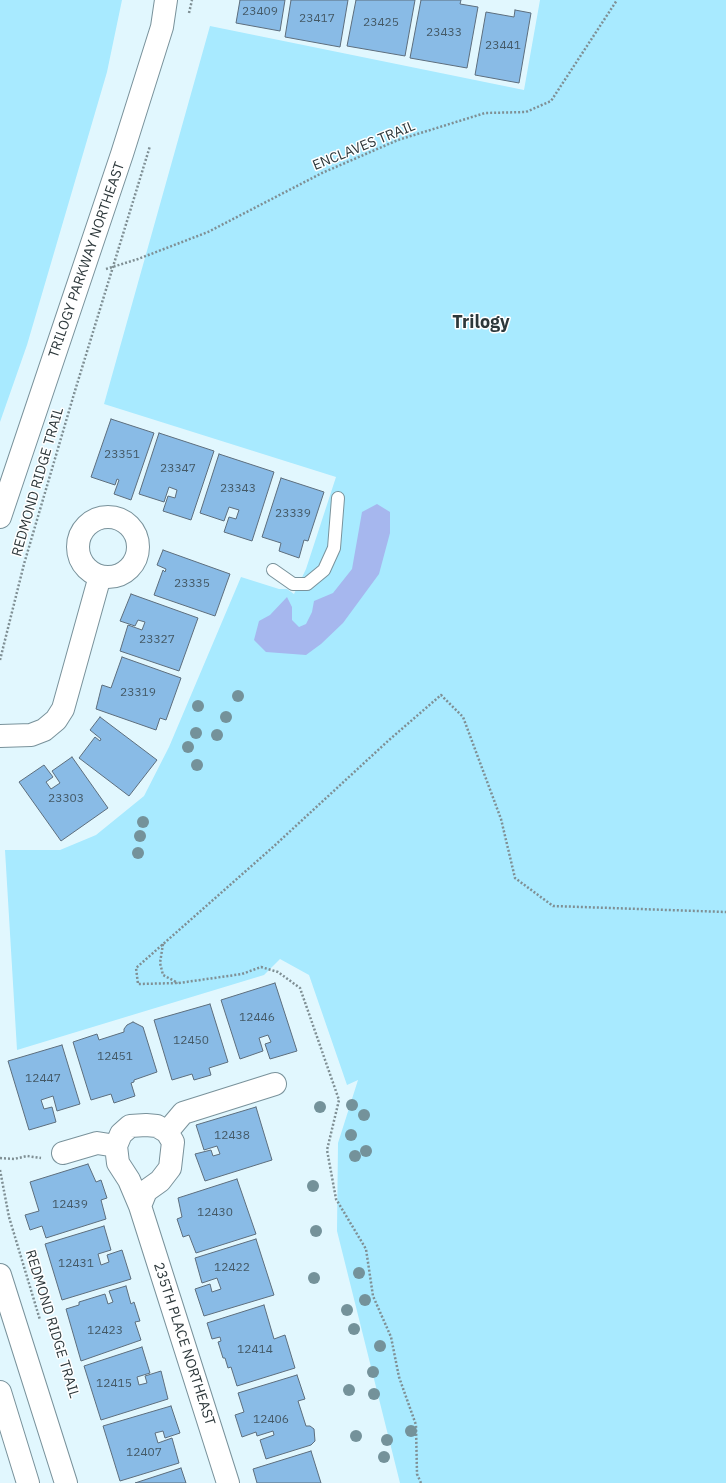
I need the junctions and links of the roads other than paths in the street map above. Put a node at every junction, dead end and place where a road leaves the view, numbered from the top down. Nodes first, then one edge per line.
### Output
1 (166, 0) edge
2 (338, 498) dead end
3 (0, 517) edge
4 (272, 570) dead end
5 (100, 576) dead end
6 (0, 736) edge
7 (275, 1084) dead end
8 (167, 1132) junction
9 (116, 1146) junction
10 (63, 1153) road end
11 (140, 1206) junction
12 (0, 1275) edge
13 (0, 1392) edge
14 (28, 1483) edge
15 (66, 1483) edge
16 (228, 1483) edge

1 - 3 street, TRILOGY PARKWAY NORTHEAST
2 - 4 lane
5 - 6 street
7 - 8 street
8 - 9 street
8 - 11 street
9 - 10 street
9 - 11 street, 235TH PLACE NORTHEAST
11 - 16 street, 235TH PLACE NORTHEAST
12 - 15 street
13 - 14 street

